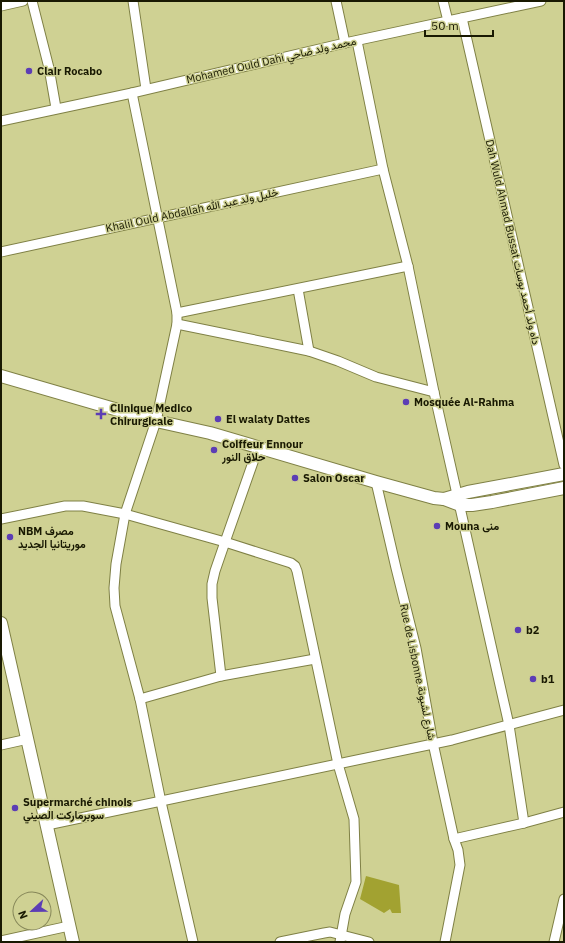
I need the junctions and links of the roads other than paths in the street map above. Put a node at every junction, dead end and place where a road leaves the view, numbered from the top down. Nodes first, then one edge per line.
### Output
1 (23, 1) edge
2 (32, 1) edge
3 (133, 1) edge
4 (336, 1) edge
5 (443, 1) edge
6 (541, 1) edge
7 (1, 6) edge
8 (462, 18) junction
9 (448, 21) junction
10 (357, 41) junction
11 (345, 43) junction
12 (146, 89) junction
13 (132, 93) junction
14 (56, 108) junction
15 (1, 121) edge
16 (383, 169) junction
17 (158, 218) junction
18 (1, 252) edge
19 (408, 266) junction
20 (298, 289) junction
21 (177, 313) junction
22 (177, 324) junction
23 (309, 351) junction
24 (4, 379) edge
25 (434, 392) junction
26 (156, 421) junction
27 (258, 448) junction
28 (564, 465) edge
29 (564, 474) edge
30 (376, 482) junction
31 (564, 488) edge
32 (459, 500) junction
33 (125, 514) junction
34 (1, 519) edge
35 (225, 542) junction
36 (1, 623) edge
37 (315, 659) junction
38 (221, 676) junction
39 (140, 699) junction
40 (564, 710) edge
41 (509, 725) junction
42 (28, 739) junction
43 (433, 743) junction
44 (1, 746) edge
45 (338, 764) junction
46 (161, 802) junction
47 (564, 812) edge
48 (524, 823) junction
49 (47, 825) junction
50 (454, 839) junction
51 (564, 899) edge
52 (69, 926) junction
53 (341, 938) edge
54 (1, 941) edge
55 (73, 942) edge
56 (193, 942) edge
57 (280, 942) edge
58 (369, 942) edge
59 (445, 942) edge
60 (554, 942) edge

1 - 7 street
2 - 14 street
3 - 12 street
4 - 11 street
5 - 9 street
6 - 8 street, Mohamed Ould Dahi محمد ولد ضاحي
8 - 9 street, Mohamed Ould Dahi محمد ولد ضاحي
8 - 28 street, Dah Wuld Ahmad Bussat داه ولد أحمد بوسات
9 - 10 street, Mohamed Ould Dahi محمد ولد ضاحي
10 - 11 street, Mohamed Ould Dahi محمد ولد ضاحي
10 - 16 street
11 - 12 street, Mohamed Ould Dahi محمد ولد ضاحي
12 - 13 street, Mohamed Ould Dahi محمد ولد ضاحي
13 - 14 street, Mohamed Ould Dahi محمد ولد ضاحي
13 - 17 street
14 - 15 street, Mohamed Ould Dahi محمد ولد ضاحي
16 - 17 street, Khalil Ould Abdallah خليل ولد عبد الله
16 - 19 street
17 - 18 street, Khalil Ould Abdallah خليل ولد عبد الله
17 - 21 street
19 - 20 street
19 - 25 street
20 - 21 street
20 - 23 street
21 - 22 street
22 - 23 street
22 - 26 street
23 - 25 street
24 - 26 street
25 - 32 street
26 - 27 street
26 - 33 street
27 - 30 street
27 - 35 street
29 - 32 street
30 - 32 street
30 - 43 street, Rue de Lisbonne شارع لشبونة
31 - 32 street
32 - 41 street
33 - 34 street
33 - 35 street
33 - 39 street
35 - 37 street
35 - 38 street
36 - 42 street
37 - 38 street
37 - 45 street
38 - 39 street
39 - 46 street
40 - 41 street
41 - 43 street
41 - 48 street
42 - 44 street
42 - 49 street
43 - 45 street
43 - 50 street, Rue de Lisbonne شارع لشبونة
45 - 46 street
45 - 53 street
46 - 49 street
46 - 56 street
47 - 48 street
48 - 50 street
49 - 52 street
50 - 59 street, Rue de Lisbonne شارع لشبونة
51 - 60 street
52 - 54 street
52 - 55 street
53 - 57 street
53 - 58 street

